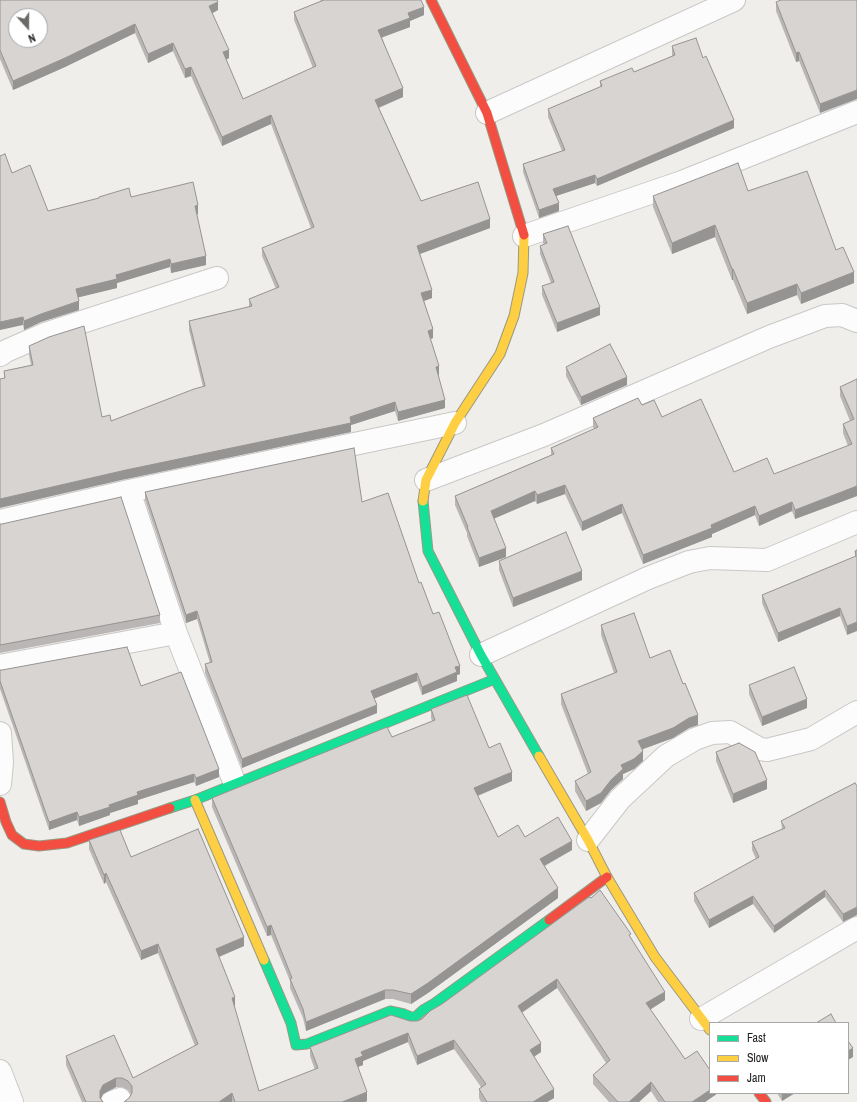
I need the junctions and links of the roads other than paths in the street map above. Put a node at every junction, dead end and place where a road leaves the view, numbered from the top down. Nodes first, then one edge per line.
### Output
1 (430, 0) edge
2 (734, 0) edge
3 (857, 112) edge
4 (487, 113) junction
5 (524, 236) junction
6 (217, 278) dead end
7 (857, 321) edge
8 (0, 355) edge
9 (455, 423) junction
10 (426, 480) junction
11 (129, 492) junction
12 (0, 521) edge
13 (857, 522) edge
14 (176, 633) junction
15 (481, 656) junction
16 (0, 666) edge
17 (495, 679) junction
18 (857, 712) edge
19 (0, 733) edge
20 (0, 784) edge
21 (235, 784) junction
22 (194, 800) junction
23 (0, 802) edge
24 (588, 840) junction
25 (607, 877) junction
26 (857, 928) edge
27 (709, 1022) edge
28 (706, 1024) edge
29 (0, 1071) edge
30 (760, 1094) edge
31 (12, 1102) edge
32 (766, 1102) edge

1 - 4 street
2 - 4 street
3 - 5 street
4 - 5 street
5 - 9 street
6 - 8 street
7 - 10 street
9 - 10 street
9 - 11 street
10 - 15 street
11 - 12 street
11 - 14 street
13 - 15 street
14 - 16 street
14 - 21 street
15 - 17 street
17 - 21 street
17 - 24 street
18 - 24 street
19 - 20 street
21 - 22 street
22 - 23 street
22 - 25 street
24 - 25 street
25 - 28 street
26 - 27 street
29 - 31 street
30 - 32 street

